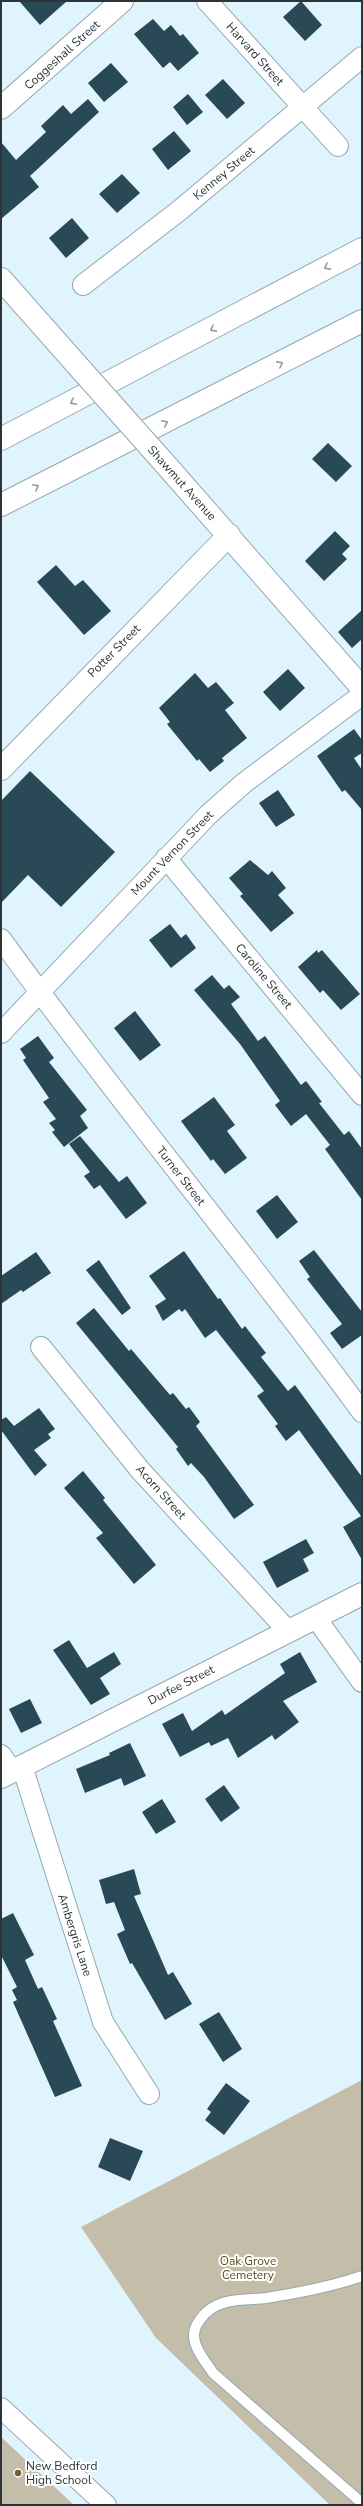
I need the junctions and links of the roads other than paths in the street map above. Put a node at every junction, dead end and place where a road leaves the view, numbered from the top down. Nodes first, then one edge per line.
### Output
1 (122, 1) edge
2 (207, 1) edge
3 (362, 57) edge
4 (1, 108) edge
5 (302, 108) junction
6 (338, 146) dead end
7 (362, 249) edge
8 (1, 279) edge
9 (82, 285) dead end
10 (362, 321) edge
11 (1, 439) edge
12 (1, 505) edge
13 (229, 535) junction
14 (362, 688) edge
15 (362, 695) edge
16 (1, 769) edge
17 (166, 858) junction
18 (1, 939) edge
19 (39, 992) junction
20 (1, 1033) edge
21 (362, 1094) edge
22 (41, 1347) dead end
23 (362, 1412) edge
24 (362, 1594) edge
25 (316, 1618) junction
26 (288, 1631) junction
27 (362, 1682) edge
28 (9, 1767) edge
29 (149, 2094) dead end
30 (362, 2276) edge
31 (1, 2408) edge
32 (362, 2503) edge
33 (106, 2505) edge

1 - 4 main road, Coggeshall Street
2 - 5 street, Harvard Street
3 - 5 street, Kenney Street
5 - 6 street, Harvard Street
5 - 9 street, Kenney Street
7 -> 11 main road
8 - 13 main road, Shawmut Avenue, bridge
12 -> 10 main road
13 - 14 main road, Shawmut Avenue
13 - 16 main road, Potter Street
15 - 17 street, Mount Vernon Street
17 - 19 street, Mount Vernon Street
17 - 21 street, Caroline Street
18 - 19 street, Turner Street
19 - 20 street, Mount Vernon Street
19 - 23 street, Turner Street
22 - 26 street, Acorn Street
24 - 25 main road, Durfee Street
25 - 26 main road, Durfee Street
25 - 27 street
26 - 28 main road, Durfee Street
28 - 29 street, Ambergris Lane
30 - 32 lane
31 - 33 street

